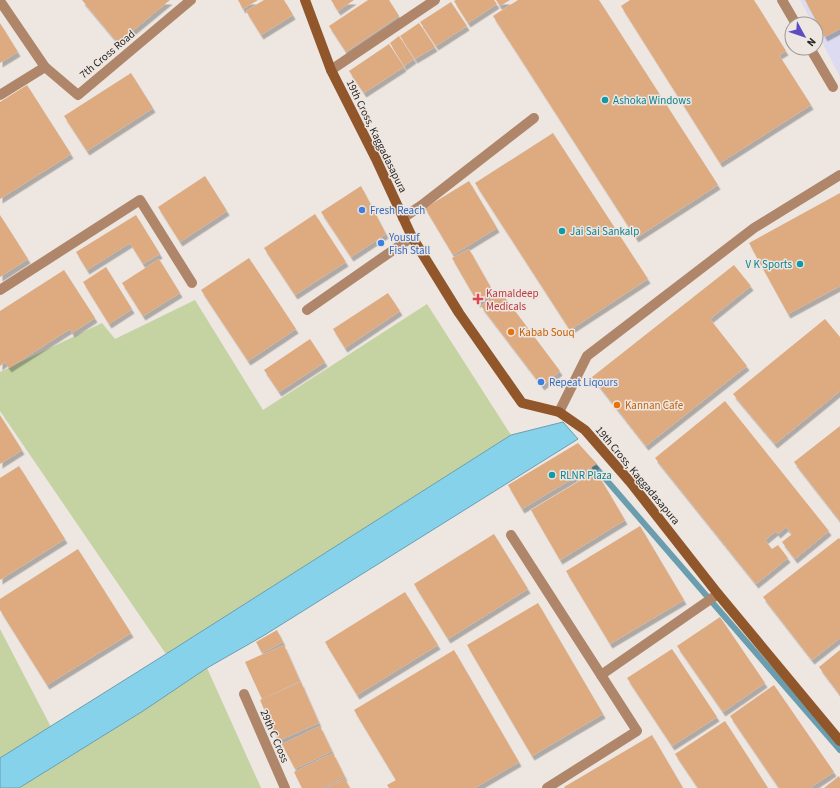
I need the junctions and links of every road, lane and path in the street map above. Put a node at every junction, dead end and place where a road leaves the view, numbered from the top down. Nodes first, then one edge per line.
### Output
1 (191, 0) edge
2 (304, 0) edge
3 (435, 0) edge
4 (782, 0) edge
5 (0, 1) edge
6 (791, 16) edge
7 (815, 56) edge
8 (45, 67) junction
9 (331, 70) junction
10 (833, 87) dead end
11 (0, 95) edge
12 (534, 118) dead end
13 (840, 175) edge
14 (403, 218) junction
15 (412, 238) junction
16 (192, 283) dead end
17 (0, 290) edge
18 (308, 310) dead end
19 (559, 412) junction
20 (511, 535) dead end
21 (718, 594) junction
22 (601, 675) junction
23 (244, 694) dead end
24 (840, 741) edge
25 (285, 788) edge
26 (547, 788) edge

1 - 8 street, 7th Cross Road
2 - 9 street, 19th Cross, Kaggadasapura
3 - 9 street
4 - 6 street
5 - 8 street, 7th Cross Road
7 - 10 street
8 - 11 street
9 - 14 street, 19th Cross, Kaggadasapura
12 - 14 street
13 - 19 street
14 - 15 street, 19th Cross, Kaggadasapura
15 - 18 street
15 - 19 street, 19th Cross, Kaggadasapura
16 - 17 street
19 - 21 street, 19th Cross, Kaggadasapura
20 - 22 street
21 - 22 street
21 - 24 street, 19th Cross, Kaggadasapura
22 - 26 street
23 - 25 street, 29th C Cross

